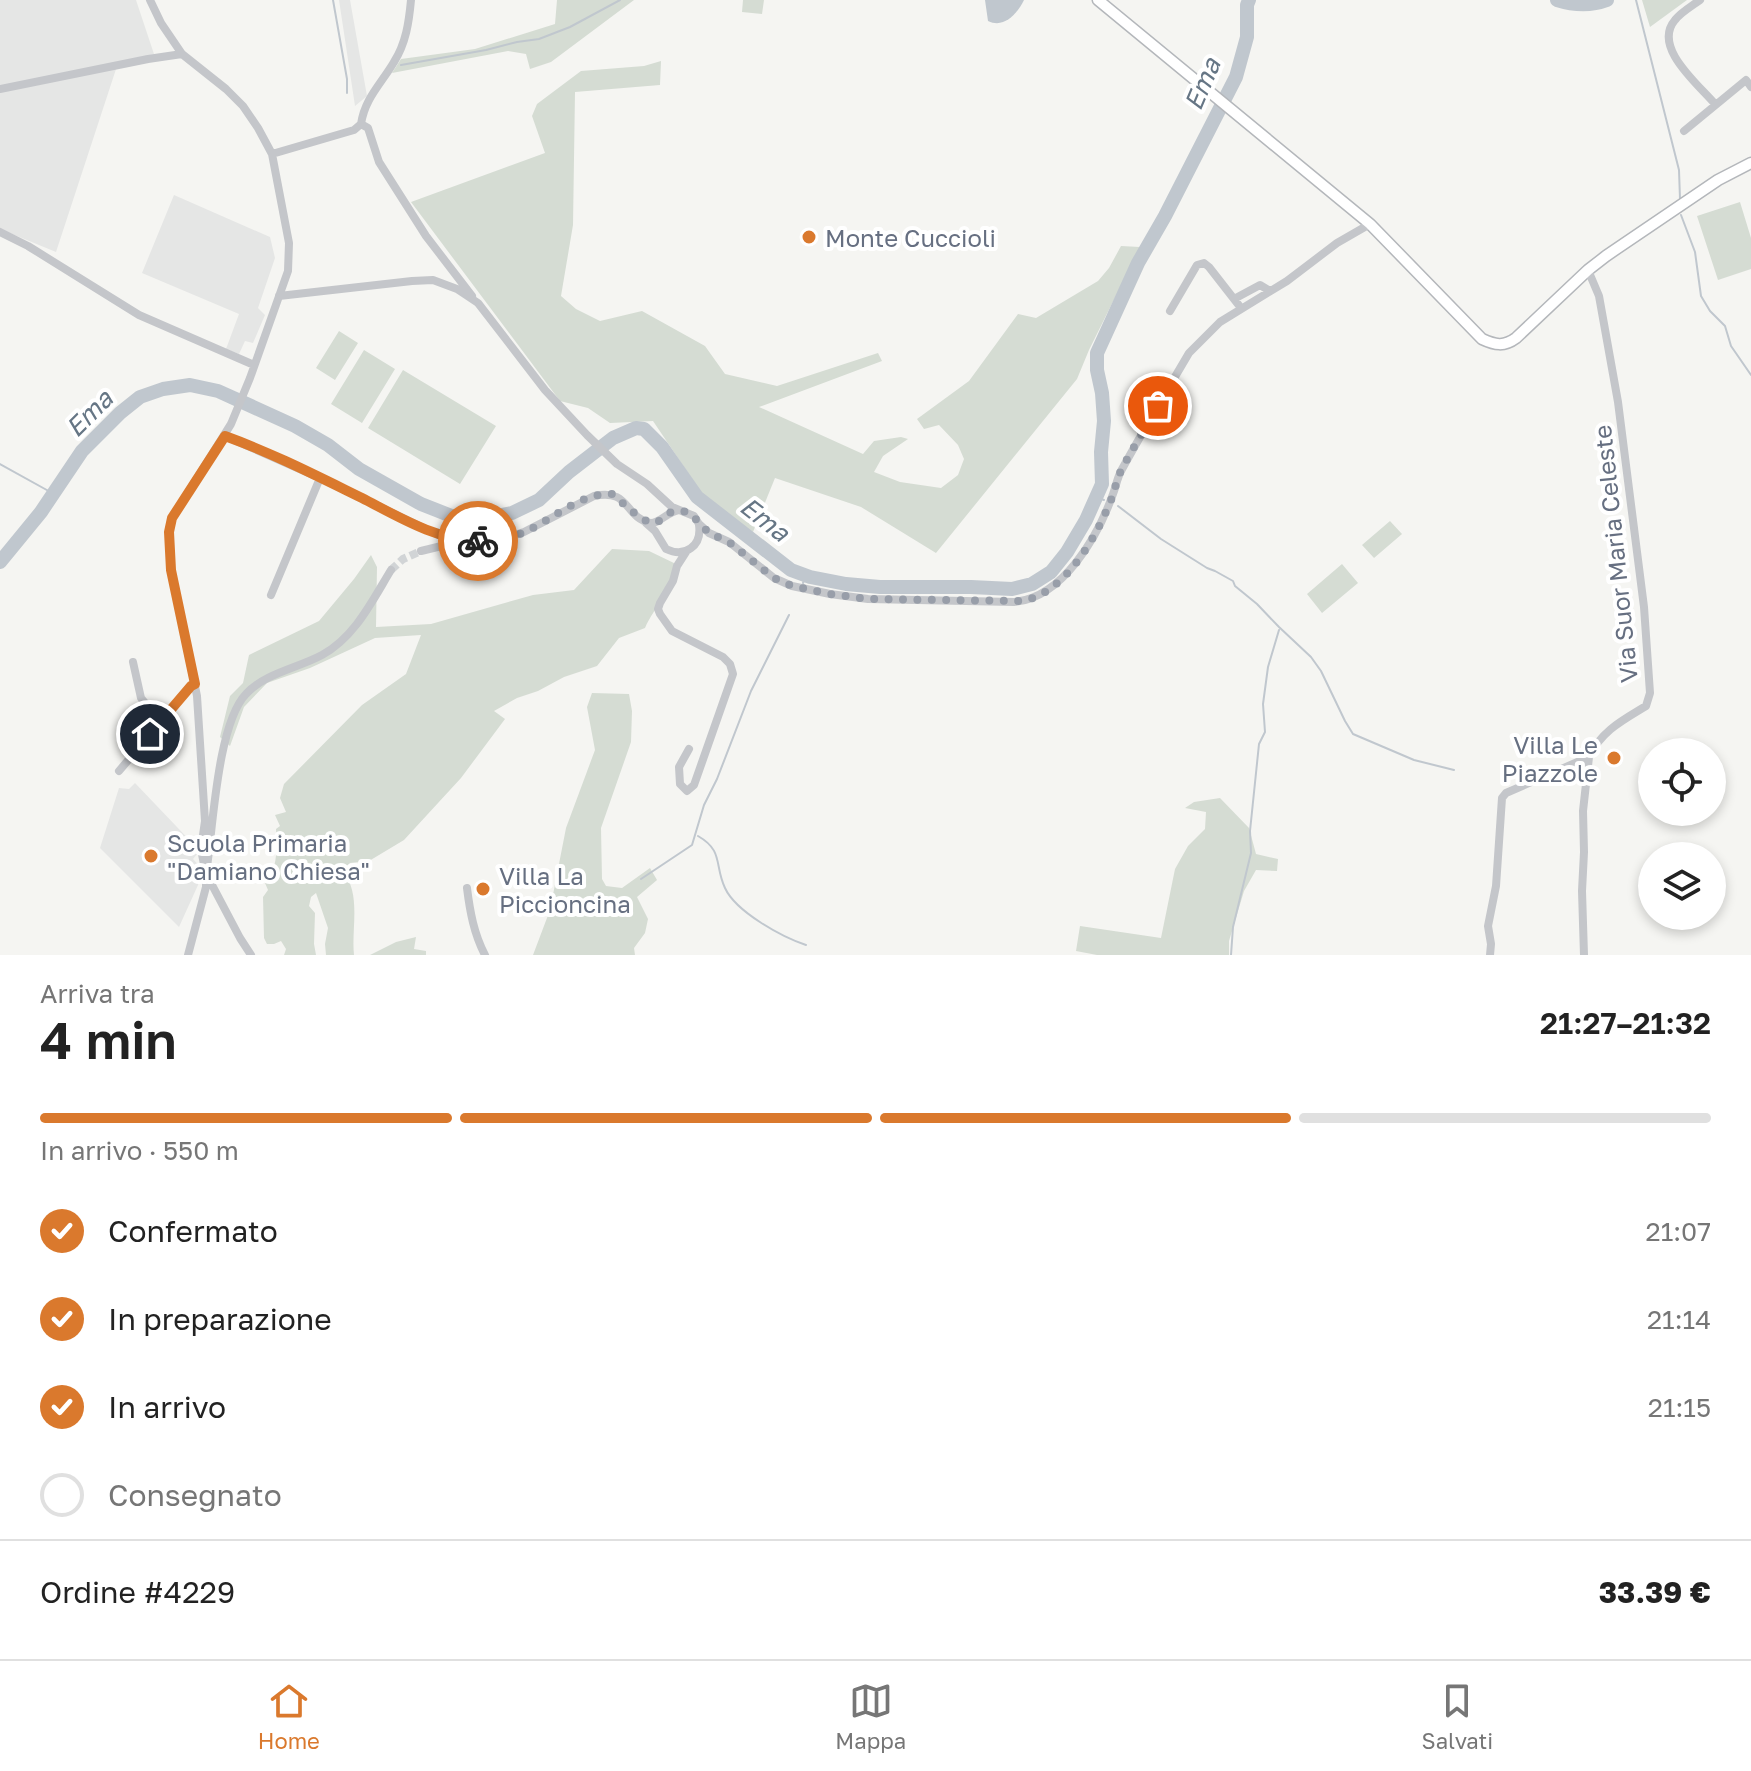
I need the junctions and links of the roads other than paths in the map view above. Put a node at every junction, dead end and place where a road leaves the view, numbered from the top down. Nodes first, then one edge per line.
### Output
1 (150, 0) edge
2 (411, 0) edge
3 (1098, 0) edge
4 (1700, 0) edge
5 (182, 54) junction
6 (1751, 87) edge
7 (0, 89) edge
8 (1715, 104) junction
9 (361, 124) junction
10 (1684, 131) dead end
11 (272, 154) junction
12 (1751, 163) edge
13 (1370, 224) junction
14 (0, 232) edge
15 (1588, 270) junction
16 (1270, 291) junction
17 (279, 296) junction
18 (1234, 299) junction
19 (478, 303) junction
20 (1241, 308) junction
21 (1170, 311) dead end
22 (254, 365) junction
23 (229, 429) junction
24 (320, 478) junction
25 (661, 498) junction
26 (679, 510) junction
27 (639, 517) junction
28 (662, 519) junction
29 (699, 524) junction
30 (716, 536) junction
31 (659, 538) junction
32 (699, 538) junction
33 (462, 540) junction
34 (421, 551) tunnel mouth
35 (673, 552) junction
36 (686, 552) junction
37 (677, 566) junction
38 (391, 570) tunnel mouth
39 (271, 595) dead end
40 (133, 662) dead end
41 (195, 684) junction
42 (161, 722) junction
43 (689, 749) dead end
44 (1589, 757) junction
45 (119, 771) dead end
46 (206, 879) junction
47 (467, 888) dead end
48 (188, 955) edge
49 (251, 955) edge
50 (485, 955) edge
51 (1490, 955) edge
52 (1584, 955) edge

1 - 5 street
2 - 9 street
3 - 13 main road
4 - 8 street
5 - 7 street
5 - 11 street
6 - 8 street
8 - 10 street
9 - 11 street
9 - 19 street
11 - 17 street
12 - 15 main road
13 - 15 main road
13 - 16 street
14 - 22 street
15 - 44 street, Via Suor Maria Celeste
16 - 18 street
16 - 20 street
17 - 19 street
17 - 22 street
18 - 20 street
18 - 21 street
19 - 25 street
20 - 30 street
22 - 23 street
23 - 24 street
23 - 41 street
24 - 33 street
24 - 39 street
25 - 26 street
25 - 28 street
26 - 28 street
26 - 29 street
27 - 28 street
27 - 31 street
27 - 33 street
28 - 31 street
29 - 30 street
29 - 32 street
30 - 32 street
31 - 35 street
32 - 36 street
33 - 34 street
35 - 36 street
35 - 37 street
36 - 37 street
37 - 43 street
38 - 46 street
40 - 42 street
41 - 42 street
41 - 46 street
42 - 45 street
44 - 51 street
44 - 52 street
46 - 48 street
46 - 49 street
47 - 50 street

